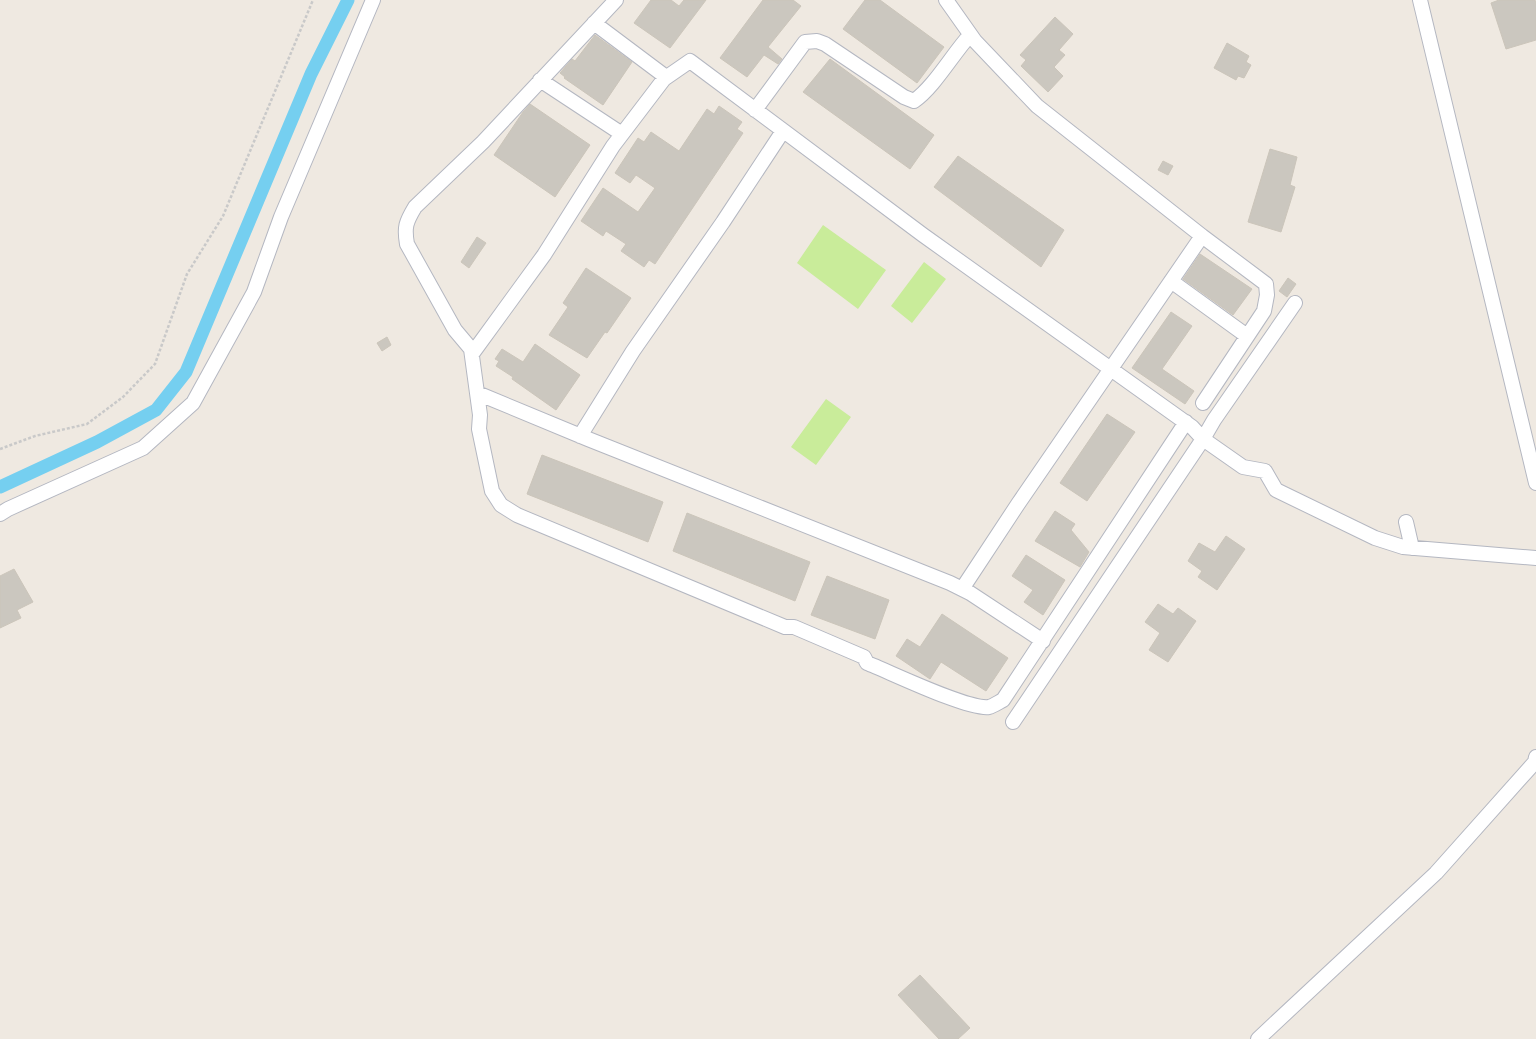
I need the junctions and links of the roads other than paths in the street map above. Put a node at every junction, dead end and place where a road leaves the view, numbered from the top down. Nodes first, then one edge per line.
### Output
1 (373, 0) edge
2 (616, 0) edge
3 (946, 0) edge
4 (1422, 3) edge
5 (594, 23) junction
6 (970, 35) junction
7 (666, 77) junction
8 (540, 80) junction
9 (755, 110) junction
10 (782, 131) junction
11 (622, 134) junction
12 (1202, 236) junction
13 (1171, 281) junction
14 (1295, 303) dead end
15 (1247, 336) junction
16 (472, 354) junction
17 (1112, 369) junction
18 (477, 392) junction
19 (1203, 403) dead end
20 (1186, 422) junction
21 (580, 436) junction
22 (1203, 439) junction
23 (1536, 483) edge
24 (0, 514) edge
25 (1406, 522) dead end
26 (1412, 548) junction
27 (1536, 558) edge
28 (962, 589) junction
29 (1043, 641) junction
30 (1013, 722) dead end
31 (1536, 757) edge
32 (1258, 1039) edge

1 - 24 street
2 - 5 street
3 - 6 street
4 - 23 street
5 - 7 street
5 - 8 street
6 - 9 street
6 - 12 street
7 - 9 street
7 - 11 street
8 - 11 street
8 - 16 street
9 - 10 street
10 - 17 street
10 - 21 street
11 - 16 street
12 - 13 street
12 - 15 street
13 - 15 street
13 - 17 street
14 - 22 street
15 - 19 street
16 - 18 street
17 - 20 street
17 - 28 street
18 - 21 street
18 - 29 street
20 - 22 street
20 - 29 street
21 - 28 street
22 - 26 street
22 - 30 street
25 - 26 street
26 - 27 street
28 - 29 street
31 - 32 street

